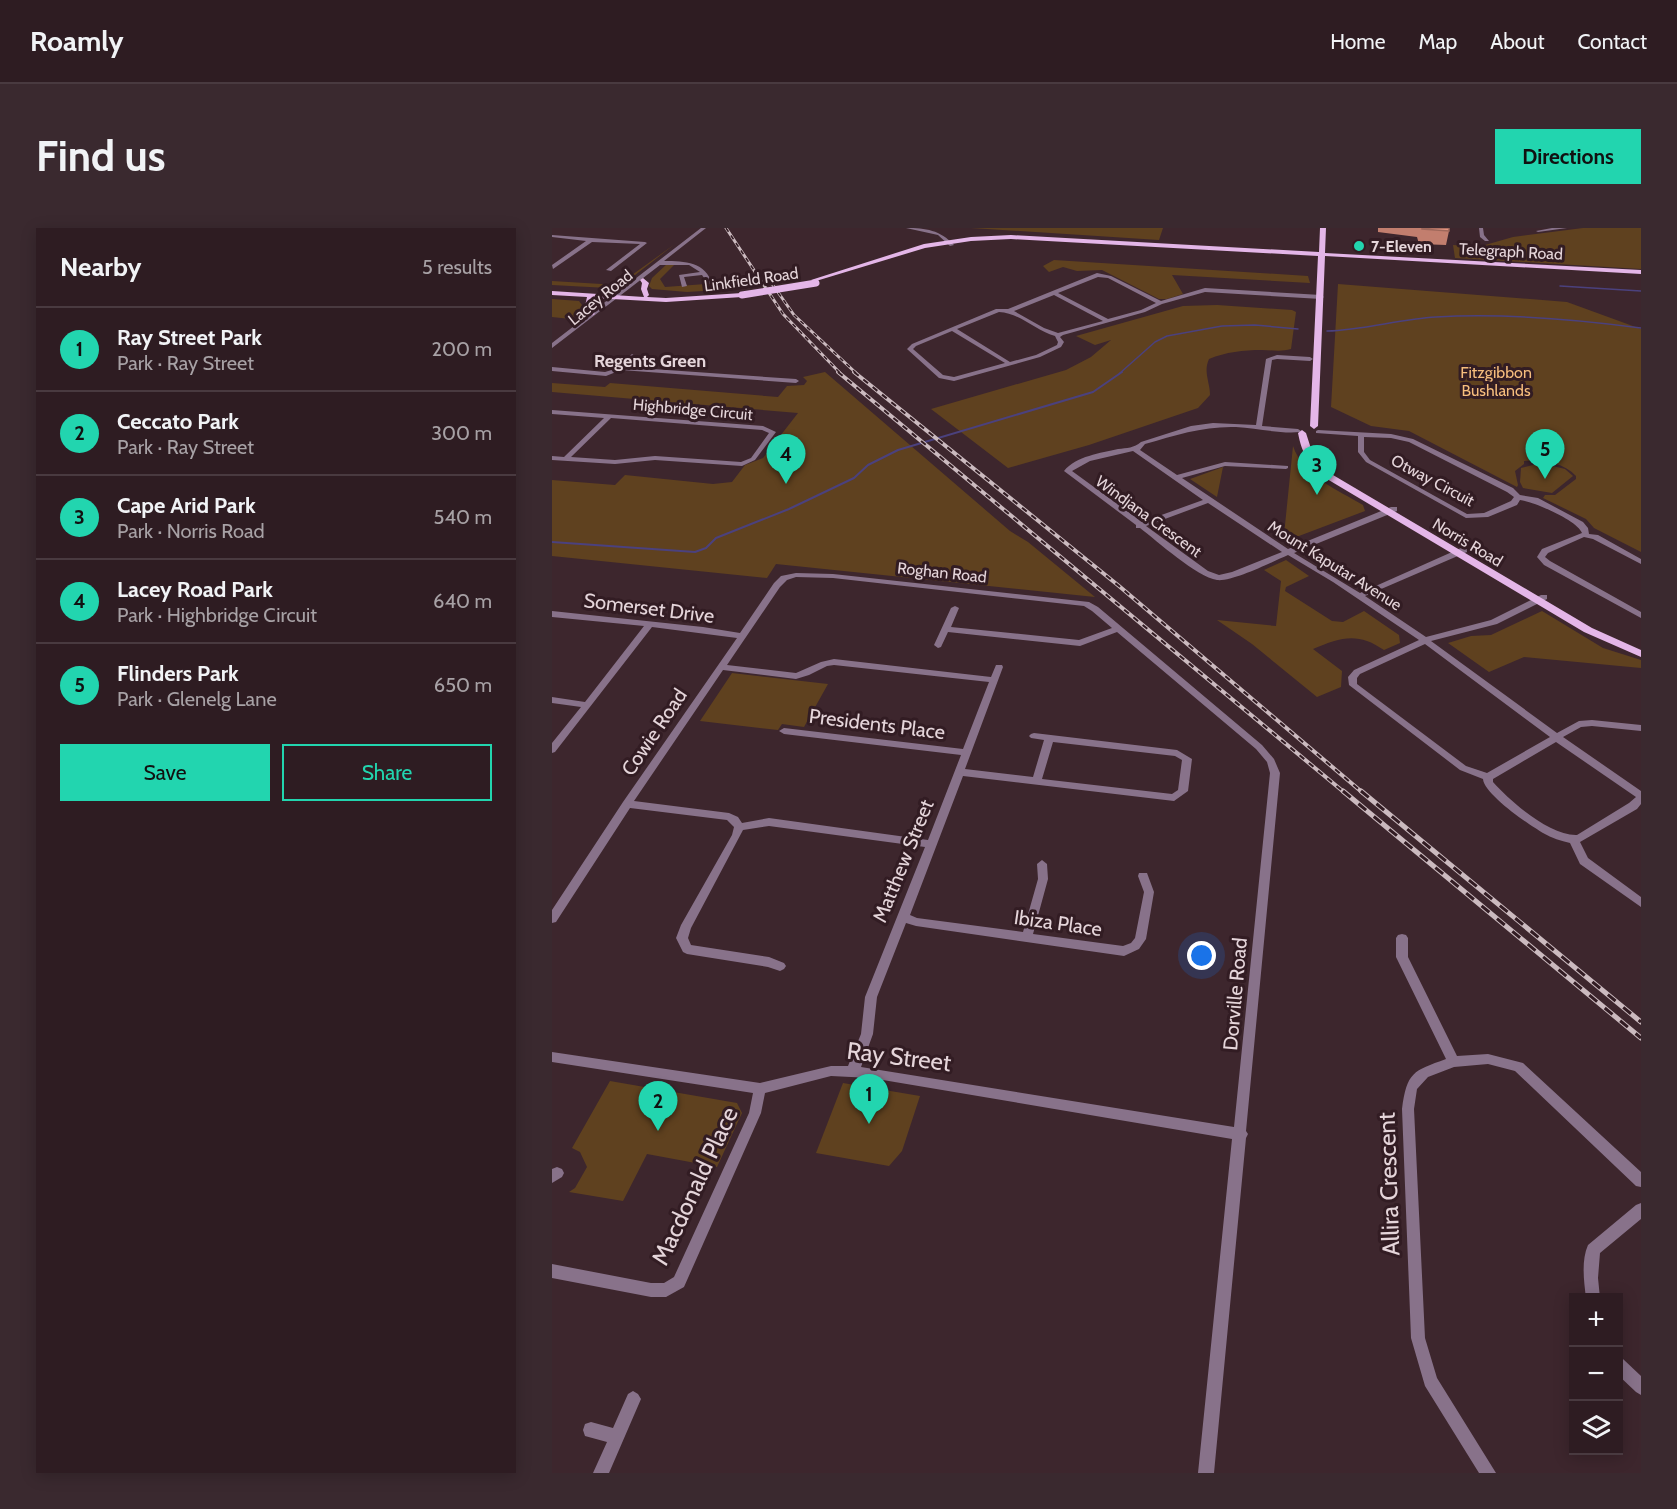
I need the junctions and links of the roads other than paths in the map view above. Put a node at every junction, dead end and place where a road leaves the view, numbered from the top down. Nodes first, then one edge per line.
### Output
1 (704, 228) edge
2 (908, 228) edge
3 (1316, 228) edge
4 (1323, 228) edge
5 (1480, 228) edge
6 (1565, 228) edge
7 (1538, 231) dead end
8 (937, 235) junction
9 (552, 236) edge
10 (591, 240) junction
11 (1487, 240) dead end
12 (948, 244) junction
13 (906, 250) junction
14 (1319, 254) junction
15 (662, 262) junction
16 (554, 268) edge
17 (1573, 268) junction
18 (1590, 269) junction
19 (600, 272) dead end
20 (704, 273) junction
21 (1641, 273) edge
22 (1579, 275) junction
23 (1596, 276) junction
24 (1641, 278) edge
25 (643, 280) junction
26 (815, 281) junction
27 (710, 283) dead end
28 (684, 286) dead end
29 (552, 288) edge
30 (1053, 292) junction
31 (552, 293) edge
32 (741, 294) junction
33 (619, 295) junction
34 (646, 295) junction
35 (591, 296) junction
36 (1318, 297) junction
37 (658, 300) junction
38 (1160, 303) junction
39 (609, 307) junction
40 (1009, 310) junction
41 (591, 314) junction
42 (1108, 321) junction
43 (953, 328) junction
44 (1058, 335) junction
45 (552, 346) edge
46 (552, 352) edge
47 (632, 356) dead end
48 (1310, 359) junction
49 (1010, 364) junction
50 (619, 368) junction
51 (552, 369) edge
52 (796, 381) dead end
53 (552, 412) edge
54 (609, 417) junction
55 (1305, 419) dead end
56 (1259, 426) junction
57 (1309, 430) junction
58 (1361, 434) junction
59 (1136, 449) junction
60 (567, 457) junction
61 (552, 458) edge
62 (1286, 467) dead end
63 (1175, 478) junction
64 (1518, 497) junction
65 (1209, 500) junction
66 (1390, 510) junction
67 (1139, 526) junction
68 (1586, 535) junction
69 (1460, 551) junction
70 (1287, 552) junction
71 (1641, 562) edge
72 (796, 575) joint
73 (1359, 596) junction
74 (1541, 599) junction
75 (1086, 604) joint
76 (955, 608) dead end
77 (552, 614) edge
78 (1641, 615) edge
79 (650, 624) junction
80 (946, 629) junction
81 (1117, 629) junction
82 (742, 636) junction
83 (1425, 640) junction
84 (938, 645) dead end
85 (1641, 648) edge
86 (1641, 654) edge
87 (720, 667) junction
88 (999, 667) dead end
89 (994, 680) junction
90 (552, 700) edge
91 (588, 705) junction
92 (1641, 728) edge
93 (784, 731) dead end
94 (1034, 736) dead end
95 (1556, 737) junction
96 (1049, 738) junction
97 (552, 750) edge
98 (967, 753) junction
99 (960, 772) junction
100 (1488, 777) junction
101 (1037, 780) junction
102 (1641, 797) edge
103 (627, 804) junction
104 (739, 826) junction
105 (1574, 840) junction
106 (932, 844) junction
107 (1042, 864) dead end
108 (1143, 876) dead end
109 (1641, 903) edge
110 (904, 917) junction
111 (552, 919) edge
112 (1027, 937) junction
113 (1402, 938) dead end
114 (780, 966) dead end
115 (552, 1057) edge
116 (1454, 1062) junction
117 (852, 1071) junction
118 (760, 1089) junction
119 (1241, 1134) junction
120 (1641, 1181) edge
121 (1641, 1210) edge
122 (552, 1271) edge
123 (1592, 1293) edge
124 (1623, 1369) edge
125 (1641, 1388) edge
126 (633, 1399) dead end
127 (591, 1430) dead end
128 (617, 1437) junction
129 (601, 1473) edge
130 (1206, 1473) edge
131 (1488, 1473) edge

1 - 15 street, Lacey Road
2 - 8 street
3 - 14 main road, Norris Road
4 - 14 main road, Norris Road
5 - 11 street
6 - 7 street
8 - 12 street
8 - 13 main road
9 - 10 street
10 - 16 street
10 - 19 street
12 - 13 main road, Linkfield Road
12 - 14 main road, Telegraph Road
12 - 26 main road, Linkfield Road
13 - 26 main road, Linkfield Road
14 - 17 main road, Telegraph Road
14 - 22 main road, Telegraph Road
14 - 36 main road, Norris Road
15 - 20 street
15 - 25 street, Lacey Road
15 - 33 street, Lacey Road
17 - 18 main road, Telegraph Road
17 - 22 main road
18 - 21 main road, Telegraph Road
18 - 23 main road
20 - 27 street
20 - 28 street
22 - 23 main road, Telegraph Road
23 - 24 main road, Telegraph Road
25 - 33 street, Lacey Road
25 - 34 main road
26 - 32 main road, Linkfield Road, bridge
29 - 33 main road, Linkfield Road
30 - 38 street
30 - 40 street
30 - 42 street
31 - 35 main road, Linkfield Road
32 - 34 main road, Linkfield Road
32 - 37 main road, Linkfield Road
33 - 34 main road, Linkfield Road
33 - 35 main road, Linkfield Road
33 - 37 main road, Linkfield Road
33 - 39 street, Lacey Road
33 - 41 street, Lacey Road
35 - 41 main road
36 - 38 street
36 - 48 main road, Norris Road
36 - 57 main road, Norris Road
37 - 39 main road
38 - 42 street
39 - 46 street, Lacey Road
40 - 43 street
40 - 44 street
41 - 45 street, Lacey Road
42 - 44 street
43 - 49 street
43 - 49 street
44 - 49 street
47 - 50 street
48 - 55 main road, Norris Road
48 - 56 street
50 - 51 street
50 - 52 street
53 - 54 street, Highbridge Circuit
54 - 60 street
54 - 60 street, Highbridge Circuit
56 - 57 street
56 - 59 street
57 - 58 street, Otway Circuit
57 - 66 main road, Norris Road
58 - 64 street, Otway Circuit
58 - 64 street, Otway Circuit
59 - 63 street, Mount Kaputar Avenue
59 - 67 street, Windjana Crescent
60 - 61 street, Highbridge Circuit
62 - 63 street
63 - 65 street, Mount Kaputar Avenue
64 - 68 street
65 - 67 street
65 - 70 street, Mount Kaputar Avenue
66 - 69 main road, Norris Road
66 - 70 street
67 - 70 street, Windjana Crescent
68 - 71 street
68 - 78 street
69 - 73 street
69 - 74 main road, Norris Road
70 - 73 street, Mount Kaputar Avenue
72 - 75 street, Roghan Road
72 - 82 street, Cowie Road
73 - 83 street, Mount Kaputar Avenue
74 - 83 street
74 - 85 main road, Norris Road
74 - 86 main road, Norris Road
75 - 81 street, Dorville Road
76 - 80 street
77 - 79 street, Somerset Drive
79 - 82 street, Somerset Drive
79 - 91 street
80 - 81 street
80 - 84 street
81 - 119 street, Dorville Road
82 - 87 street, Cowie Road
83 - 95 street, Mount Kaputar Avenue
83 - 100 street
87 - 89 street
87 - 103 street, Cowie Road
88 - 89 street, Matthew Street
89 - 98 street, Matthew Street
90 - 91 street
91 - 97 street
92 - 95 street
93 - 98 street, Presidents Place
94 - 96 street
95 - 100 street
95 - 102 street, Mount Kaputar Avenue
96 - 101 street
96 - 101 street
98 - 99 street, Matthew Street
99 - 101 street
99 - 106 street, Matthew Street
100 - 105 street
102 - 105 street
103 - 104 street
103 - 111 street, Cowie Road
104 - 106 street
104 - 114 street
105 - 109 street
106 - 110 street, Matthew Street
107 - 112 street
108 - 112 street, Ibiza Place
110 - 112 street, Ibiza Place
110 - 117 street, Matthew Street
113 - 116 street
115 - 118 street, Ray Street
116 - 120 street, Allira Crescent
116 - 131 street, Allira Crescent
117 - 118 street, Ray Street
117 - 119 street, Ray Street
118 - 122 street, Macdonald Place
119 - 130 street, Dorville Road
121 - 123 street
124 - 125 street
126 - 128 street
127 - 128 street
128 - 129 street

